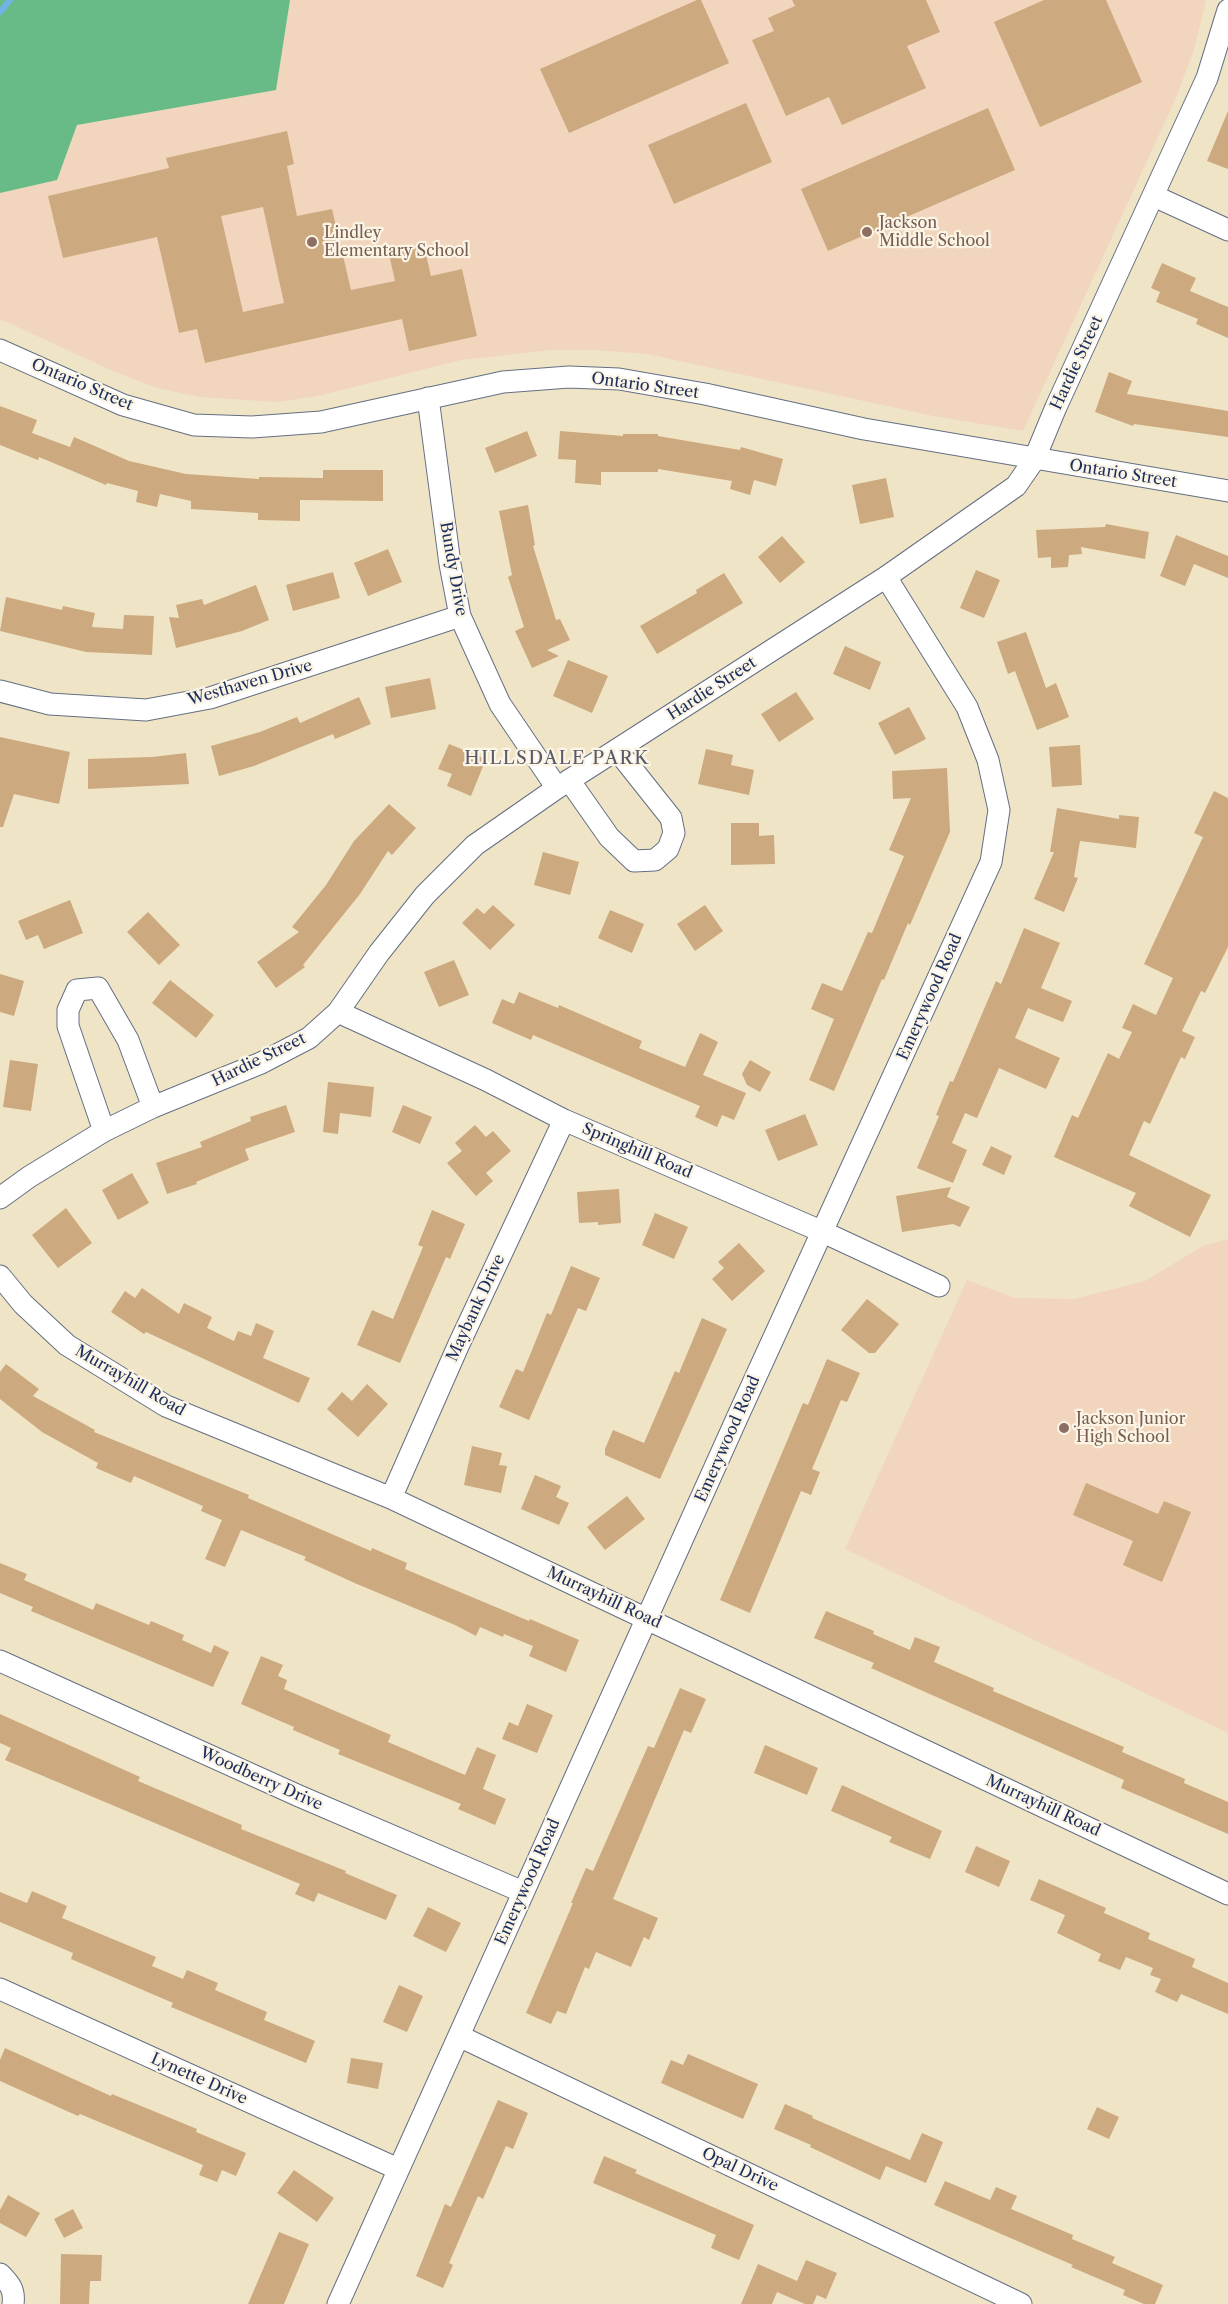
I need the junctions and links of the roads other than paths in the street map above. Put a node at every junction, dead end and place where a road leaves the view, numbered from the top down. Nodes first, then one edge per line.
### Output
1 (1228, 10) edge
2 (1154, 196) junction
3 (1228, 230) edge
4 (0, 350) edge
5 (428, 398) junction
6 (1035, 460) junction
7 (1228, 491) edge
8 (886, 577) junction
9 (460, 616) junction
10 (0, 691) edge
11 (616, 750) junction
12 (563, 784) junction
13 (338, 1012) junction
14 (153, 1107) junction
15 (564, 1119) junction
16 (104, 1131) junction
17 (0, 1198) edge
18 (823, 1232) junction
19 (0, 1276) edge
20 (939, 1286) dead end
21 (392, 1498) junction
22 (648, 1618) junction
23 (0, 1661) edge
24 (523, 1892) junction
25 (1228, 1894) edge
26 (0, 1989) edge
27 (459, 2036) junction
28 (398, 2169) junction
29 (0, 2274) edge
30 (13, 2304) edge
31 (338, 2304) edge
32 (1021, 2304) edge

1 - 2 street, Hardie Street
2 - 3 street
2 - 6 street, Hardie Street
4 - 5 street, Ontario Street
5 - 6 street, Ontario Street
5 - 9 street, Bundy Drive
6 - 7 street, Ontario Street
6 - 8 street, Hardie Street
8 - 11 street, Hardie Street
8 - 18 street, Emerywood Road
9 - 10 street, Westhaven Drive
9 - 12 street, Bundy Drive
11 - 12 street, Hardie Street
11 - 12 street, Bundy Drive
12 - 13 street, Hardie Street
13 - 14 street, Hardie Street
13 - 15 street, Springhill Road
14 - 16 street, Hardie Street
14 - 16 street
15 - 18 street, Springhill Road
15 - 21 street, Maybank Drive
16 - 17 street, Hardie Street
18 - 20 street, Springhill Road
18 - 22 street, Emerywood Road
19 - 21 street, Murrayhill Road
21 - 22 street, Murrayhill Road
22 - 24 street, Emerywood Road
22 - 25 street, Murrayhill Road
23 - 24 street, Woodberry Drive
24 - 27 street, Emerywood Road
26 - 28 street, Lynette Drive
27 - 28 street, Emerywood Road
27 - 32 street, Opal Drive
28 - 31 street, Emerywood Road
29 - 30 street

